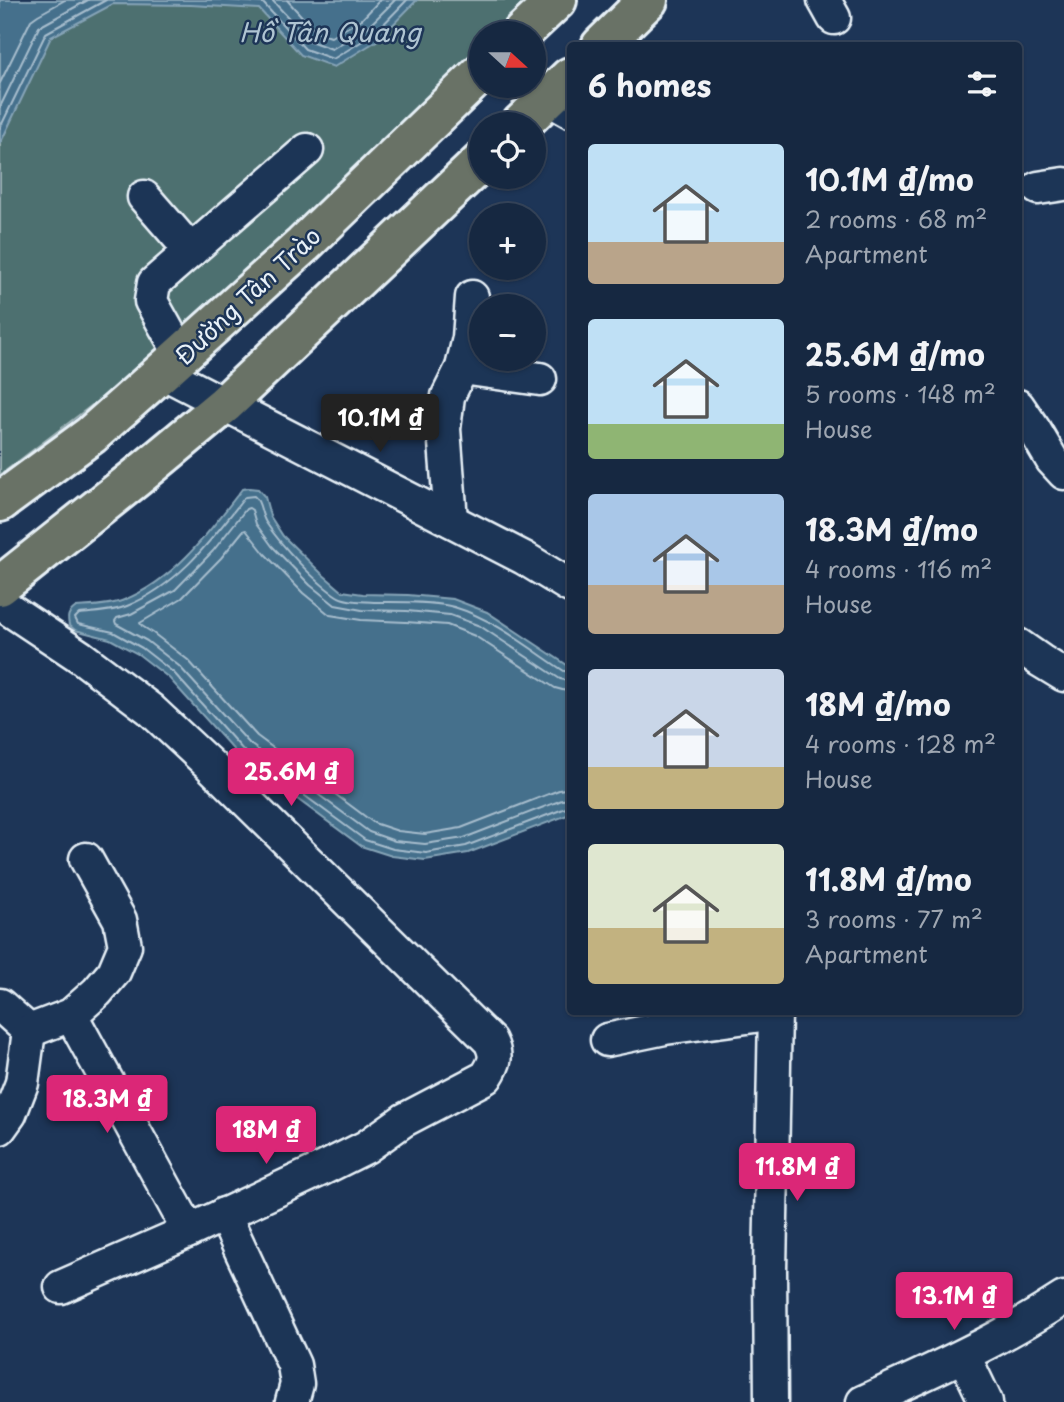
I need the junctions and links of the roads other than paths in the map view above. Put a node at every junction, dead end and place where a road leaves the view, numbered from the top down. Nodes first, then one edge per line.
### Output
1 (557, 0) edge
2 (648, 0) edge
3 (535, 21) edge
4 (605, 42) edge
5 (469, 85) edge
6 (563, 95) edge
7 (538, 112) edge
8 (307, 150) dead end
9 (469, 173) edge
10 (144, 197) dead end
11 (191, 251) junction
12 (469, 338) edge
13 (172, 364) junction
14 (462, 368) junction
15 (540, 379) dead end
16 (225, 404) junction
17 (1022, 412) edge
18 (1064, 473) edge
19 (0, 502) edge
20 (451, 520) junction
21 (567, 584) edge
22 (0, 586) edge
23 (0, 603) edge
24 (1022, 648) edge
25 (1064, 675) edge
26 (86, 859) dead end
27 (0, 1005) edge
28 (71, 1015) junction
29 (754, 1015) edge
30 (775, 1015) edge
31 (29, 1031) junction
32 (607, 1040) dead end
33 (0, 1128) edge
34 (224, 1214) junction
35 (189, 1231) junction
36 (61, 1286) dead end
37 (1064, 1298) edge
38 (964, 1356) junction
39 (292, 1402) edge
40 (771, 1402) edge
41 (863, 1402) edge
42 (986, 1402) edge

1 - 3 main road
2 - 4 main road
5 - 13 main road, Đường Tân Trào
6 - 7 main road
8 - 11 street
9 - 16 main road
10 - 11 street
11 - 13 street
12 - 14 street
13 - 16 street
13 - 19 main road, Đường Tân Trào
14 - 15 street
14 - 20 street
16 - 20 street
16 - 22 main road
17 - 18 street
20 - 21 street
23 - 34 street
24 - 25 street
26 - 28 street
27 - 31 street
28 - 31 street
28 - 35 street
29 - 32 street
30 - 40 street
31 - 33 street
34 - 35 street
34 - 39 street
35 - 36 street
37 - 38 street
38 - 41 street
38 - 42 street

